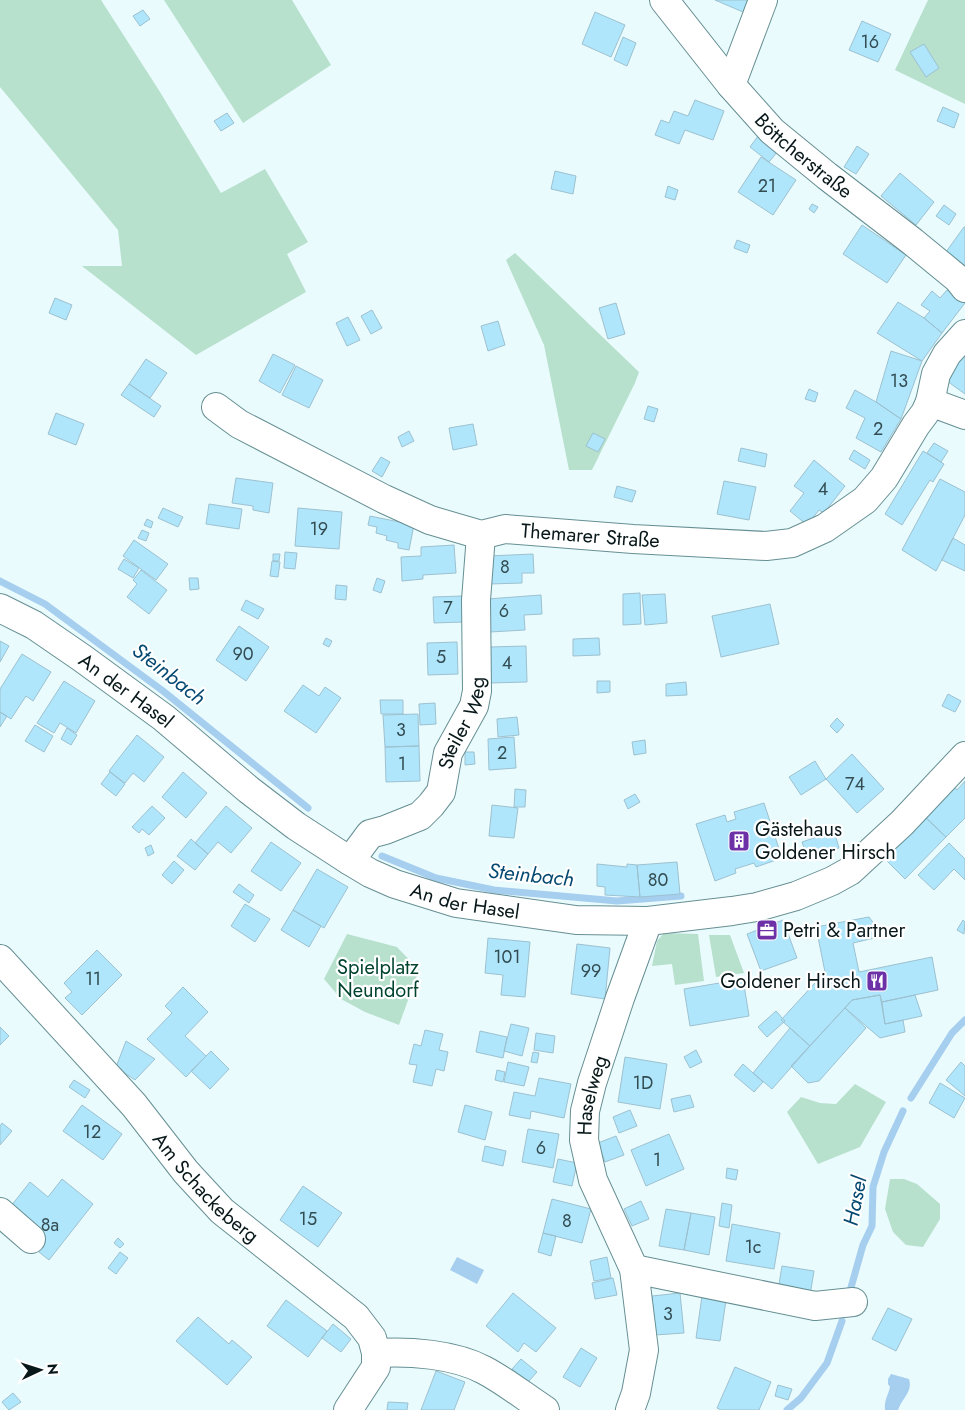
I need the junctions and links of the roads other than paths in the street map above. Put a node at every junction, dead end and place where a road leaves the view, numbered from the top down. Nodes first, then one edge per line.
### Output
1 (664, 0) edge
2 (763, 0) edge
3 (731, 85) junction
4 (965, 288) edge
5 (965, 334) edge
6 (930, 402) junction
7 (216, 407) dead end
8 (965, 415) edge
9 (481, 534) junction
10 (0, 608) edge
11 (965, 756) edge
12 (350, 861) junction
13 (648, 921) junction
14 (0, 959) edge
15 (0, 1212) edge
16 (31, 1239) dead end
17 (634, 1269) junction
18 (853, 1302) dead end
19 (376, 1352) junction
20 (348, 1410) edge
21 (545, 1410) edge
22 (630, 1410) edge

1 - 3 street, Böttcherstraße
2 - 3 street
3 - 4 street, Böttcherstraße
5 - 6 street
6 - 8 street
6 - 9 street, Themarer Straße
7 - 9 street, Themarer Straße
9 - 12 street, Steiler Weg
10 - 12 street, An der Hasel
11 - 13 street, An der Hasel
12 - 13 street, An der Hasel
13 - 17 street, Haselweg
14 - 19 street, Am Schackeberg
15 - 16 street
17 - 18 street
17 - 22 street, Haselweg
19 - 20 street
19 - 21 street

